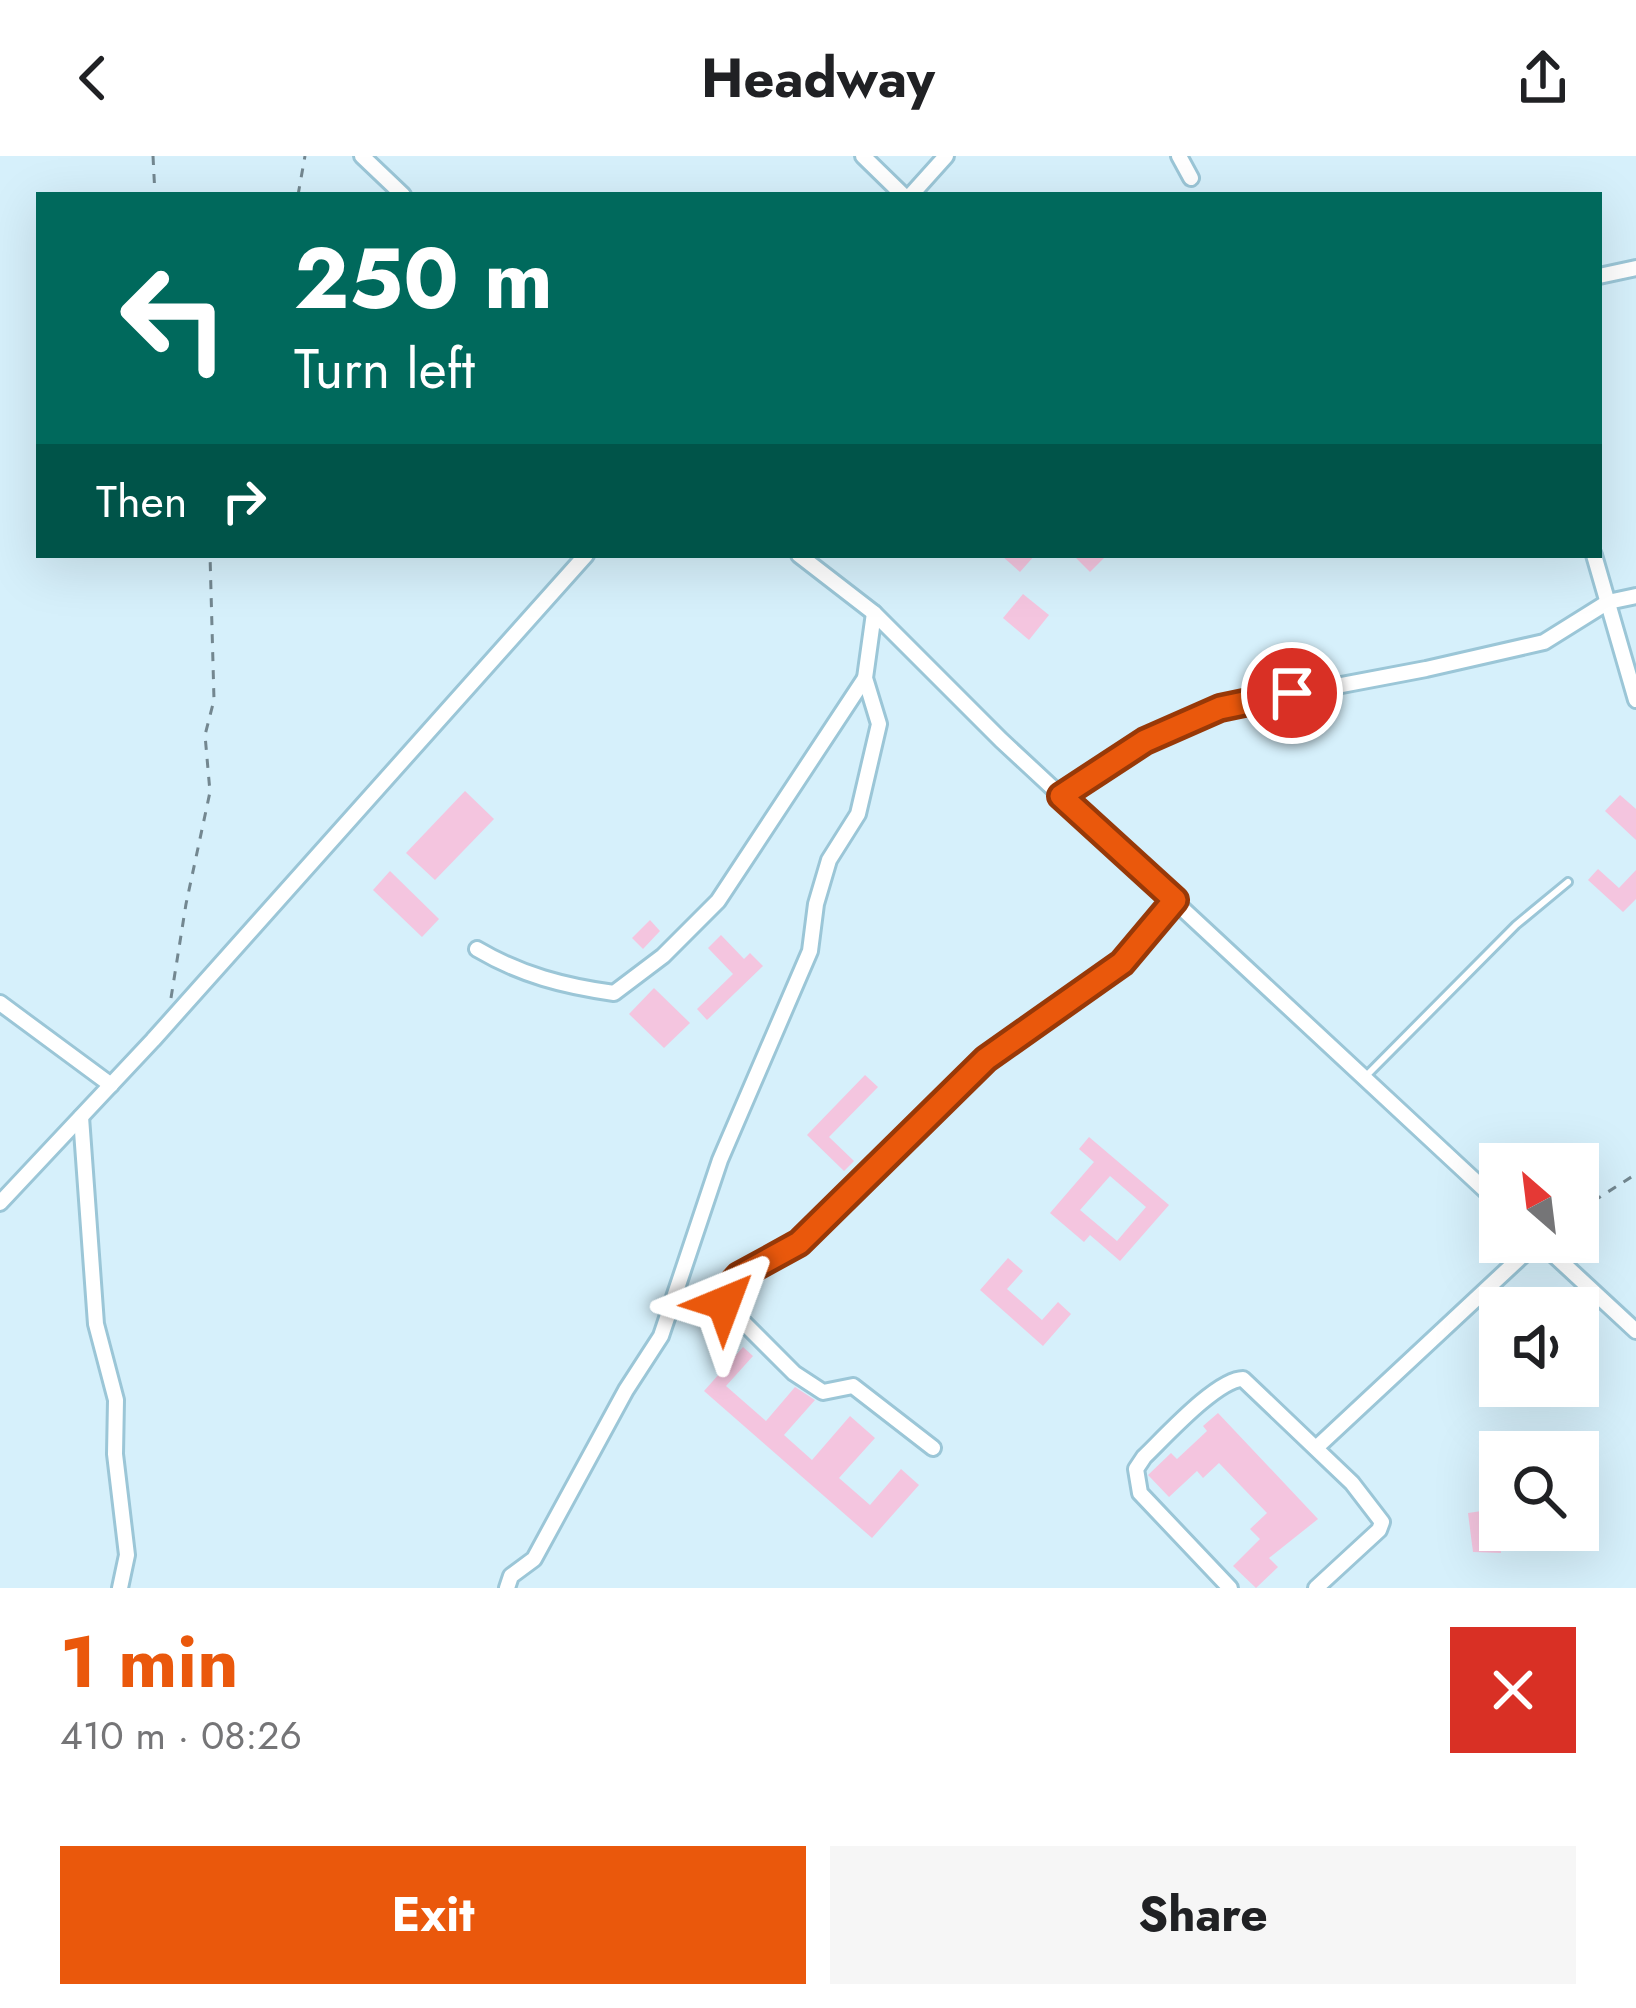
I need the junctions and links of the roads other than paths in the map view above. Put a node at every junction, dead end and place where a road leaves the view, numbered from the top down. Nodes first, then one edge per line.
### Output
1 (362, 156) edge
2 (862, 156) edge
3 (946, 156) edge
4 (1179, 156) edge
5 (1191, 178) dead end
6 (401, 192) edge
7 (904, 192) edge
8 (910, 192) edge
9 (1636, 268) edge
10 (1602, 275) edge
11 (583, 558) edge
12 (803, 558) edge
13 (1595, 558) edge
14 (1636, 596) edge
15 (1607, 602) junction
16 (874, 613) junction
17 (866, 679) junction
18 (1636, 700) edge
19 (1061, 796) junction
20 (1568, 882) dead end
21 (1175, 900) junction
22 (477, 949) dead end
23 (0, 1003) edge
24 (1364, 1078) junction
25 (110, 1085) junction
26 (81, 1117) junction
27 (1479, 1185) edge
28 (0, 1203) edge
29 (1516, 1263) edge
30 (1562, 1263) edge
31 (1636, 1331) edge
32 (933, 1448) dead end
33 (1316, 1448) junction
34 (120, 1588) edge
35 (507, 1588) edge
36 (1230, 1588) edge
37 (1316, 1588) edge

1 - 6 street
2 - 7 street
3 - 8 street
4 - 5 street
9 - 10 street
11 - 25 street
12 - 16 street
13 - 15 street
14 - 15 street
15 - 18 street
15 - 19 street
16 - 17 street
16 - 19 street
17 - 22 street
17 - 35 street
19 - 21 street
20 - 24 lane
21 - 24 street
21 - 32 street
23 - 25 street
24 - 27 street
25 - 26 street
26 - 28 street
26 - 34 street
29 - 33 street
30 - 31 street
33 - 36 street
33 - 37 street

